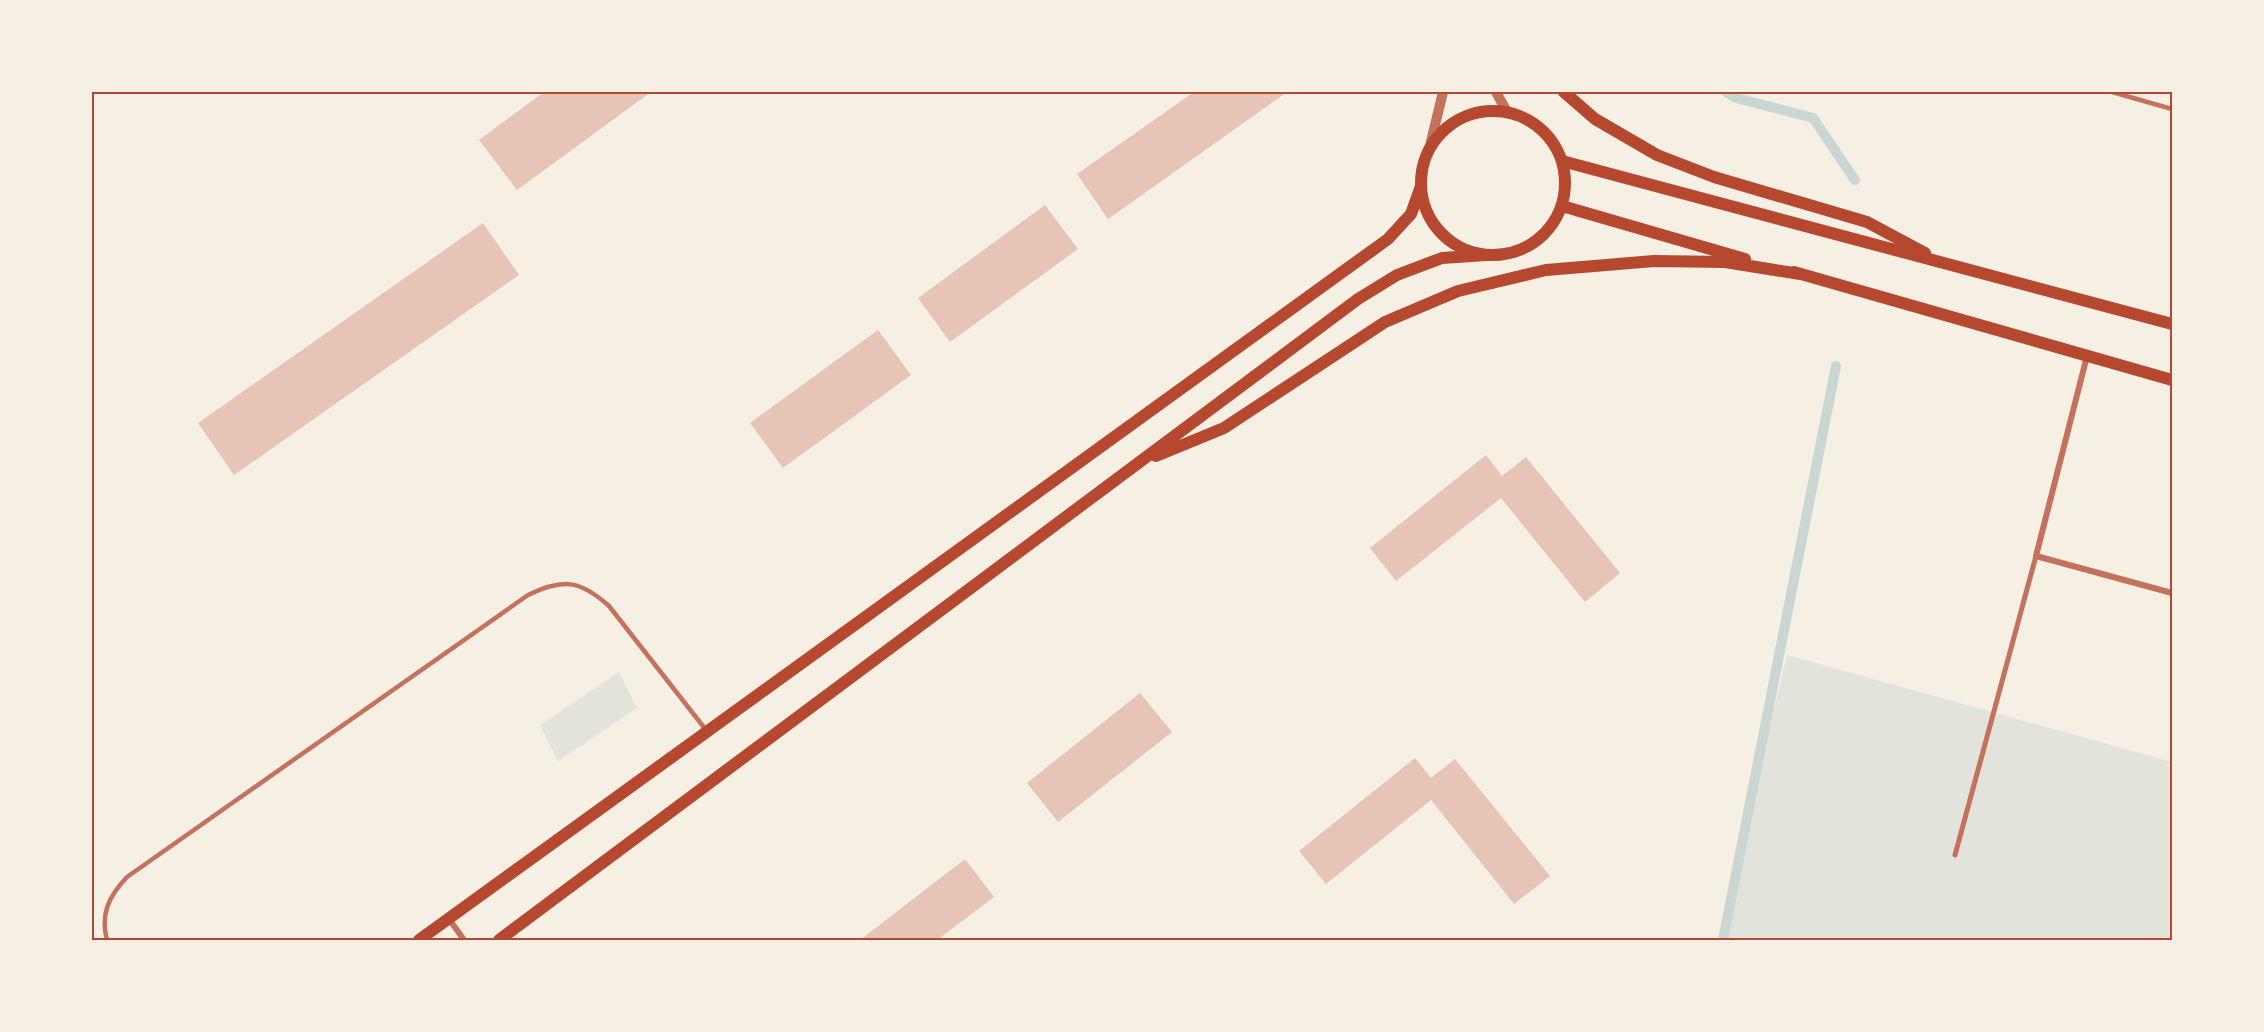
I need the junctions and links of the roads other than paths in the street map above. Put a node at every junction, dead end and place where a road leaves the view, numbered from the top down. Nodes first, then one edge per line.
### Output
1 (1443, 92) edge
2 (1496, 92) edge
3 (1563, 92) edge
4 (2112, 92) edge
5 (2172, 109) edge
6 (1507, 112) junction
7 (1429, 150) junction
8 (1562, 161) junction
9 (1421, 186) junction
10 (1562, 206) junction
11 (1486, 255) junction
12 (1945, 263) junction
13 (1800, 274) junction
14 (2172, 324) edge
15 (2087, 355) junction
16 (2172, 380) edge
17 (1138, 463) junction
18 (2036, 556) junction
19 (2172, 593) edge
20 (707, 732) junction
21 (1955, 855) dead end
22 (449, 919) junction
23 (107, 940) edge
24 (419, 940) edge
25 (464, 940) edge
26 (499, 940) edge

1 - 7 street
2 - 6 street
3 - 12 main road
4 - 5 lane
6 - 7 main road
6 - 8 main road
7 - 9 main road
8 - 10 main road
8 - 12 main road
9 - 11 main road
9 - 20 main road
10 - 11 main road
10 - 13 main road
11 - 17 main road
12 - 14 main road
13 - 15 main road
13 - 17 main road
15 - 16 main road
15 - 18 street
17 - 26 main road
18 - 19 street
18 - 21 street
20 - 22 main road
20 - 23 lane
22 - 24 main road
22 - 25 street

